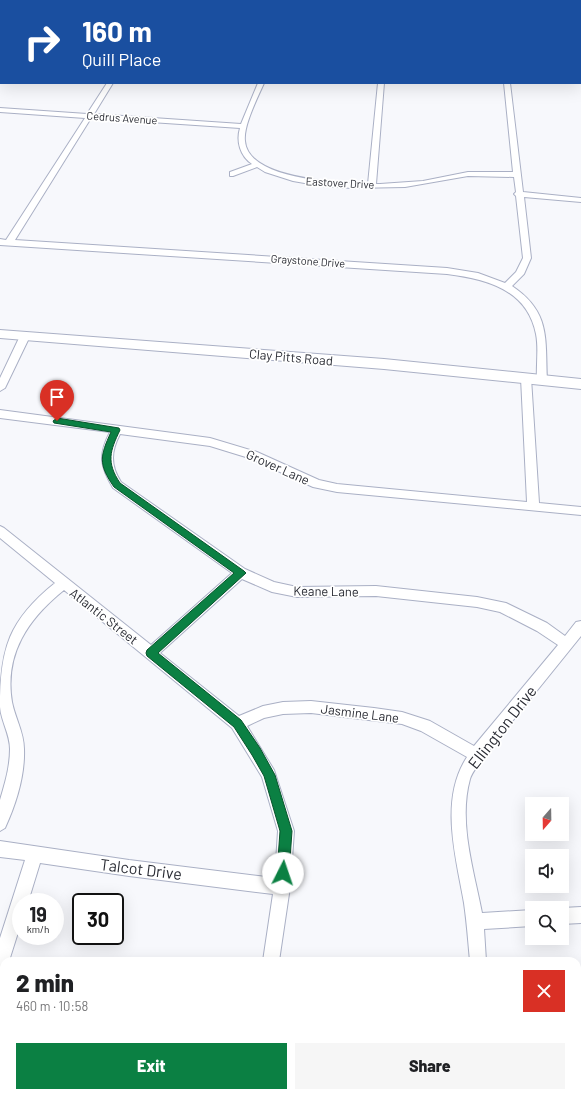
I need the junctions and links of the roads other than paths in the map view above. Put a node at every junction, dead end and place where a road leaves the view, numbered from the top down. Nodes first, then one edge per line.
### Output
1 (109, 84) edge
2 (261, 84) edge
3 (379, 84) edge
4 (507, 84) edge
5 (0, 110) edge
6 (90, 116) junction
7 (244, 126) junction
8 (256, 165) junction
9 (234, 174) dead end
10 (516, 175) junction
11 (372, 186) junction
12 (518, 194) junction
13 (581, 200) edge
14 (10, 241) junction
15 (0, 242) edge
16 (507, 286) junction
17 (0, 334) edge
18 (25, 336) junction
19 (526, 378) junction
20 (542, 380) junction
21 (581, 384) edge
22 (0, 388) edge
23 (0, 414) edge
24 (116, 430) junction
25 (533, 506) junction
26 (581, 511) edge
27 (0, 531) edge
28 (241, 573) junction
29 (63, 583) junction
30 (581, 626) edge
31 (567, 644) junction
32 (151, 653) junction
33 (237, 723) junction
34 (476, 755) junction
35 (0, 823) edge
36 (0, 849) edge
37 (35, 855) junction
38 (282, 887) junction
39 (581, 915) edge
40 (569, 916) edge
41 (525, 918) edge
42 (475, 922) junction
43 (2, 957) edge
44 (272, 957) edge
45 (478, 957) edge

1 - 6 street
2 - 7 street, Eastover Drive
3 - 11 street
4 - 10 street
5 - 6 street, Cedrus Avenue
6 - 7 street, Cedrus Avenue
6 - 14 street
7 - 8 street, Eastover Drive
8 - 9 street
8 - 11 street, Eastover Drive
10 - 11 street, Eastover Drive
10 - 12 street
12 - 13 street
12 - 16 street
14 - 15 street, Graystone Drive
14 - 16 street, Graystone Drive
16 - 20 street, Graystone Drive
17 - 18 street, Clay Pitts Road
18 - 19 street, Clay Pitts Road
18 - 22 street
19 - 20 street, Clay Pitts Road
19 - 25 street
20 - 21 street, Clay Pitts Road
23 - 24 street, Grover Lane
24 - 25 street, Grover Lane
24 - 28 street, Keane Lane
25 - 26 street, Grover Lane
27 - 29 street, Atlantic Street
28 - 31 street, Keane Lane
28 - 32 street
29 - 32 street, Atlantic Street
29 - 35 street
30 - 31 street, Ellington Drive
31 - 34 street, Ellington Drive
32 - 33 street, Atlantic Street
33 - 34 street, Jasmine Lane
33 - 38 street, Atlantic Street
34 - 42 street, Ellington Drive
36 - 37 street, Talcot Drive
37 - 38 street, Talcot Drive
37 - 43 street
38 - 44 street, Atlantic Street
39 - 40 street
41 - 42 street
42 - 45 street, Ellington Drive

